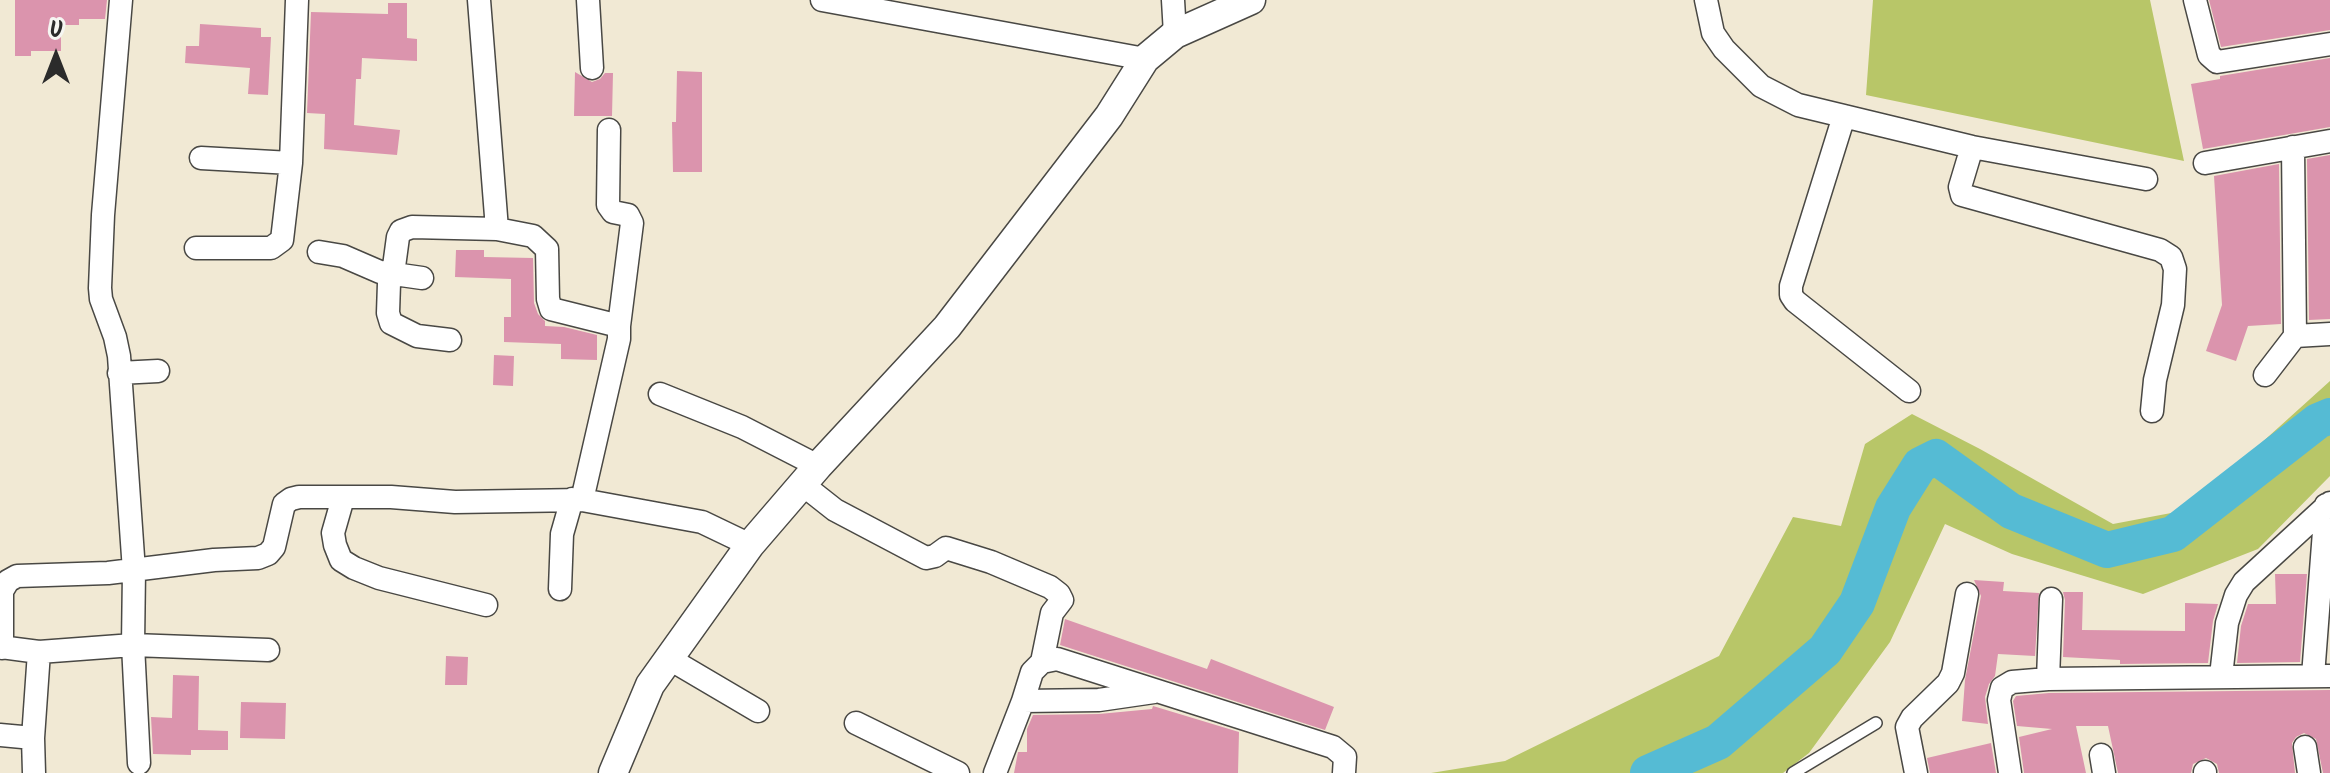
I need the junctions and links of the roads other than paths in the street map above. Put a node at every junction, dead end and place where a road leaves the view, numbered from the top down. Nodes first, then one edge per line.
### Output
1 (121, 0) edge
2 (297, 0) edge
3 (479, 0) edge
4 (588, 0) edge
5 (822, 0) edge
6 (1173, 0) edge
7 (1251, 0) edge
8 (1706, 0) edge
9 (2195, 0) edge
10 (1175, 34) junction
11 (2330, 44) edge
12 (1145, 59) junction
13 (592, 68) dead end
14 (1844, 116) junction
15 (609, 130) dead end
16 (2330, 141) edge
17 (1972, 147) junction
18 (2293, 147) junction
19 (201, 158) dead end
20 (291, 163) junction
21 (2205, 163) dead end
22 (2146, 179) dead end
23 (497, 229) junction
24 (196, 248) dead end
25 (319, 252) dead end
26 (393, 274) junction
27 (422, 278) dead end
28 (619, 326) junction
29 (2330, 334) edge
30 (2295, 336) junction
31 (450, 340) dead end
32 (158, 371) dead end
33 (119, 373) junction
34 (2265, 375) dead end
35 (1909, 391) dead end
36 (660, 394) dead end
37 (2152, 411) dead end
38 (810, 475) junction
39 (343, 498) junction
40 (577, 500) junction
41 (2328, 504) edge
42 (750, 545) junction
43 (134, 571) junction
44 (560, 589) dead end
45 (1967, 594) dead end
46 (2051, 599) dead end
47 (486, 605) dead end
48 (133, 645) junction
49 (1, 647) edge
50 (268, 650) dead end
51 (39, 652) junction
52 (668, 658) junction
53 (1042, 662) junction
54 (2221, 676) junction
55 (2321, 676) edge
56 (2048, 679) junction
57 (1160, 691) junction
58 (1023, 701) junction
59 (758, 711) dead end
60 (856, 723) dead end
61 (1876, 723) dead end
62 (0, 735) edge
63 (33, 738) junction
64 (2305, 747) dead end
65 (139, 763) dead end
66 (34, 773) edge
67 (613, 773) edge
68 (958, 773) edge
69 (995, 773) edge
70 (1344, 773) edge
71 (1793, 773) edge
72 (1916, 773) edge
73 (2010, 773) edge
74 (2309, 773) edge

1 - 33 street
2 - 20 street
3 - 23 street
4 - 13 street
5 - 12 street
6 - 10 street
7 - 10 street
8 - 14 street
9 - 11 street
10 - 12 street
12 - 38 street
14 - 17 street
14 - 35 street
15 - 28 street
16 - 18 street
17 - 22 street
17 - 37 street
18 - 21 street
18 - 30 street
19 - 20 street
20 - 24 street
23 - 26 street
23 - 28 street
25 - 26 street
26 - 27 street
26 - 31 street
28 - 40 street
29 - 30 street
30 - 34 street
32 - 33 street
33 - 43 street
36 - 38 street
38 - 42 street
38 - 53 street
39 - 40 street
39 - 43 street
39 - 47 street
40 - 42 street
40 - 44 street
41 - 54 street
41 - 55 street
42 - 52 street
43 - 48 street
43 - 49 street
45 - 72 street
46 - 56 street
48 - 50 street
48 - 51 street
48 - 65 street
49 - 51 street
51 - 63 street
52 - 59 street
52 - 67 street
53 - 57 street
53 - 58 street
54 - 55 street
54 - 56 street
56 - 73 street
57 - 58 street
57 - 70 street
58 - 69 street
60 - 68 street
61 - 71 lane
62 - 63 street
63 - 66 street
64 - 74 street

